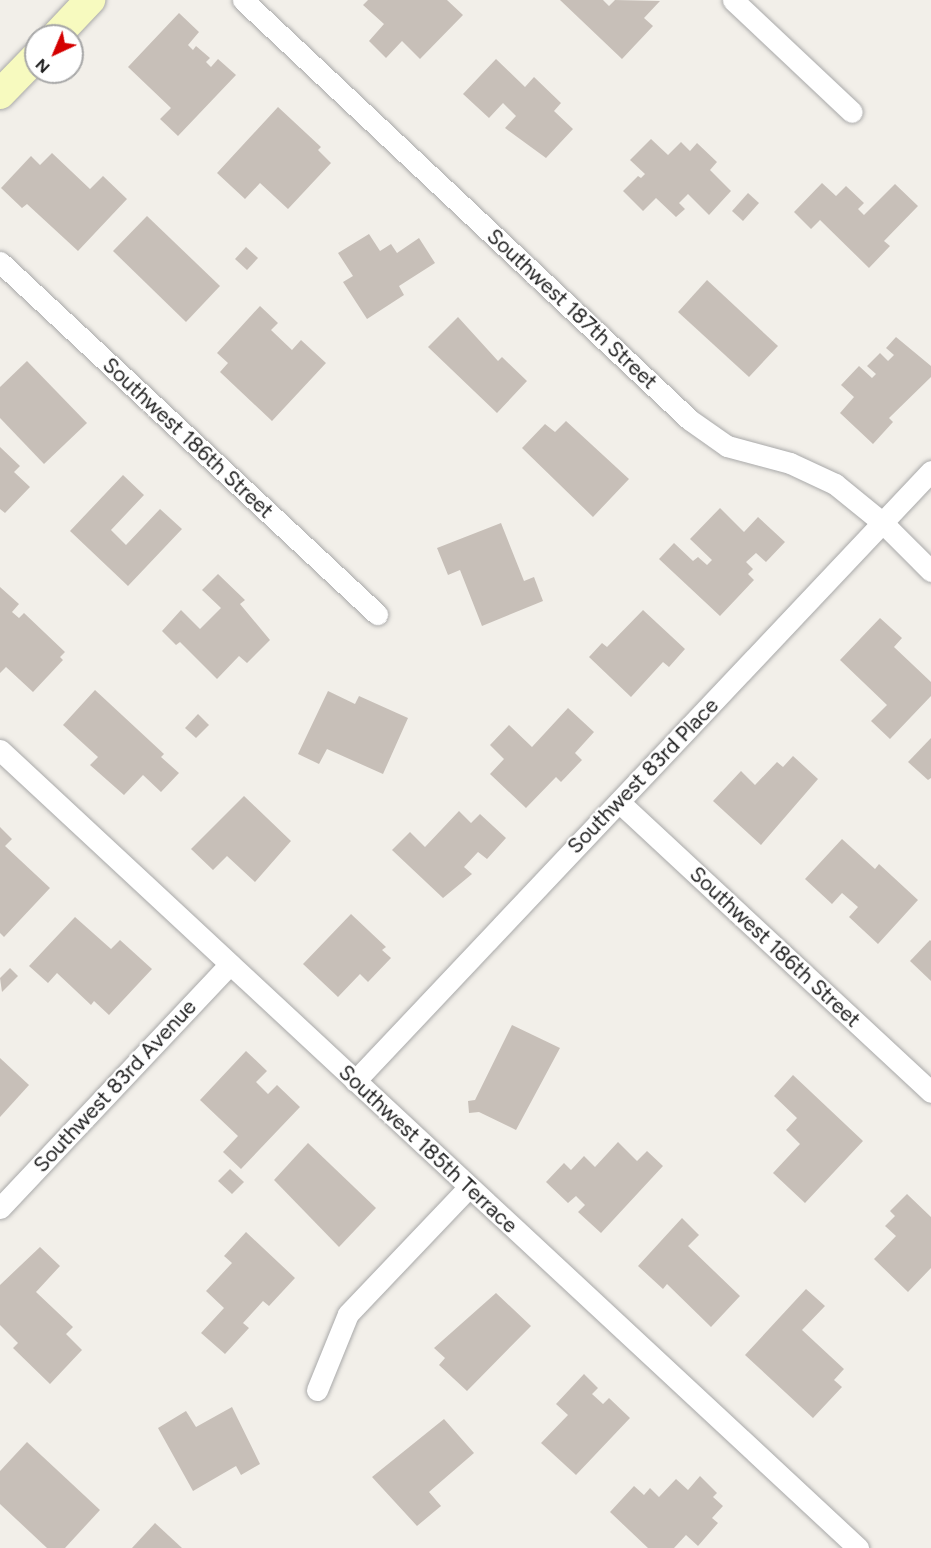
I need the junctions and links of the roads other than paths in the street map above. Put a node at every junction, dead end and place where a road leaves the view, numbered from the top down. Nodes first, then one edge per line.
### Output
1 (90, 0) edge
2 (243, 0) edge
3 (733, 0) edge
4 (67, 24) edge
5 (24, 69) edge
6 (0, 94) edge
7 (852, 112) dead end
8 (0, 262) edge
9 (931, 471) edge
10 (883, 523) junction
11 (931, 571) edge
12 (377, 614) dead end
13 (0, 750) edge
14 (619, 802) junction
15 (230, 964) junction
16 (355, 1081) junction
17 (931, 1092) edge
18 (469, 1187) junction
19 (0, 1208) edge
20 (317, 1390) dead end
21 (858, 1548) edge

1 - 4 street
2 - 10 street, Southwest 187th Street
3 - 7 street
5 - 6 street
8 - 12 street, Southwest 186th Street
9 - 10 street, Southwest 83rd Place
10 - 11 street, Southwest 187th Street
10 - 14 street, Southwest 83rd Place
13 - 15 street, Southwest 185th Terrace
14 - 16 street, Southwest 83rd Place
14 - 17 street, Southwest 186th Street
15 - 16 street, Southwest 185th Terrace
15 - 19 street, Southwest 83rd Avenue
16 - 18 street, Southwest 185th Terrace
18 - 20 street
18 - 21 street, Southwest 185th Terrace

